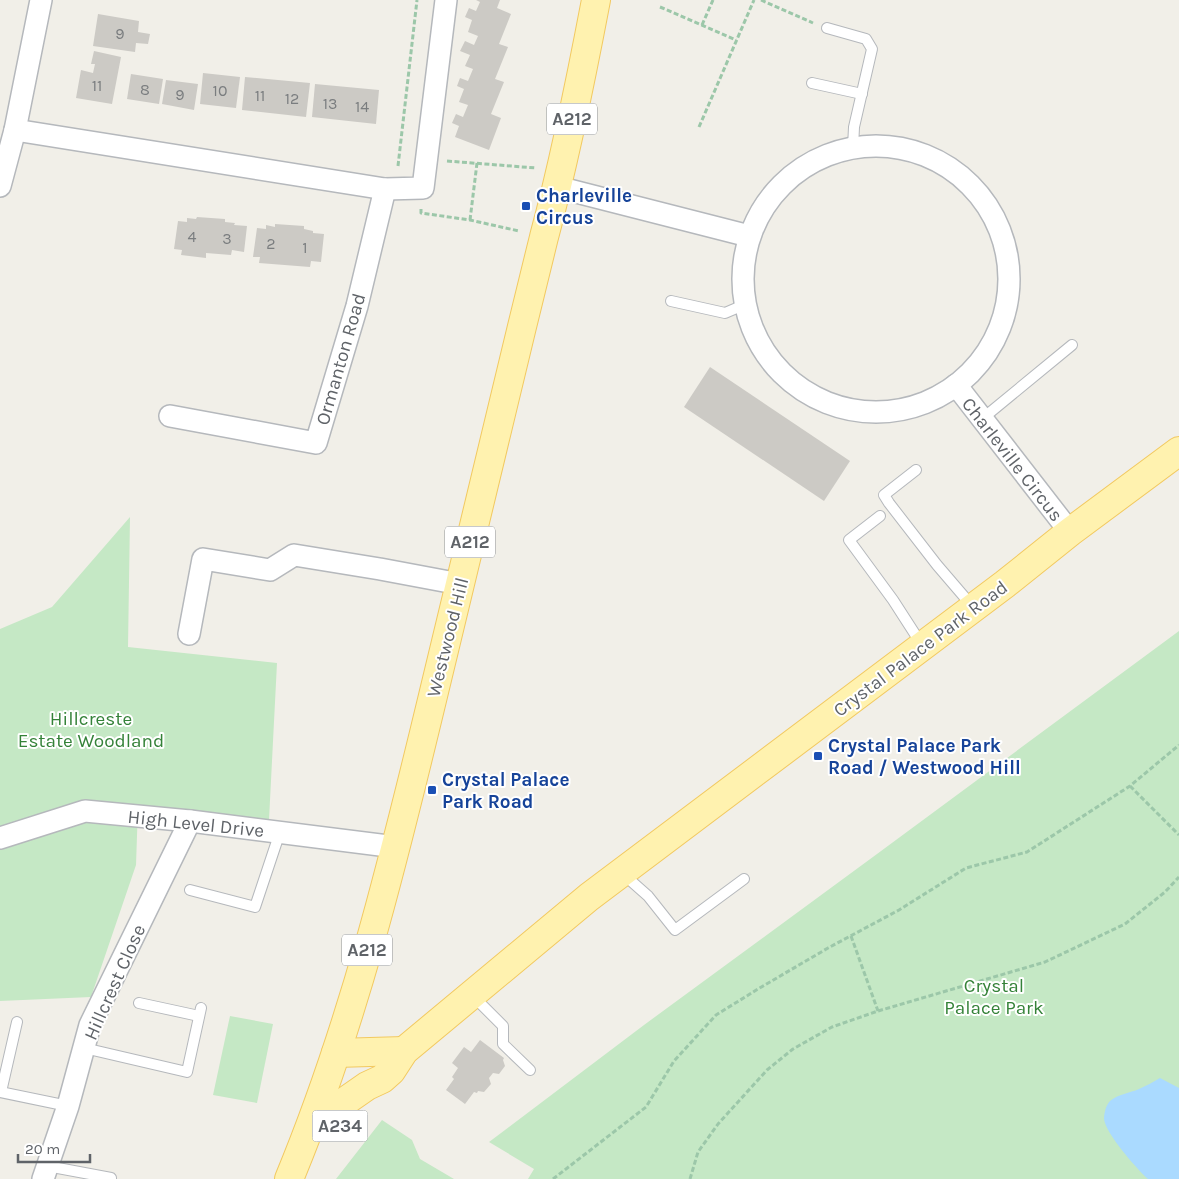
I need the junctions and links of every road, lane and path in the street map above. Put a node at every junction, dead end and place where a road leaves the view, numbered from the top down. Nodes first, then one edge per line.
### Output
1 (41, 0) edge
2 (417, 0) edge
3 (446, 0) edge
4 (596, 0) edge
5 (713, 0) edge
6 (754, 0) edge
7 (761, 0) edge
8 (660, 7) dead end
9 (702, 25) junction
10 (827, 28) joint
11 (736, 40) junction
12 (812, 83) dead end
13 (862, 94) junction
14 (699, 126) dead end
15 (15, 130) junction
16 (853, 148) junction
17 (445, 160) dead end
18 (477, 163) junction
19 (559, 179) junction
20 (0, 186) edge
21 (390, 188) junction
22 (423, 188) junction
23 (470, 220) junction
24 (749, 236) junction
25 (544, 237) junction
26 (671, 301) dead end
27 (746, 304) junction
28 (1072, 345) dead end
29 (956, 385) junction
30 (170, 416) dead end
31 (982, 419) junction
32 (1179, 451) edge
33 (916, 470) dead end
34 (880, 516) dead end
35 (1070, 532) junction
36 (460, 584) junction
37 (973, 608) junction
38 (189, 634) dead end
39 (922, 646) junction
40 (1179, 745) edge
41 (1130, 786) junction
42 (190, 820) junction
43 (280, 832) junction
44 (1179, 835) edge
45 (0, 838) edge
46 (396, 847) junction
47 (621, 873) junction
48 (1179, 877) edge
49 (744, 879) dead end
50 (190, 890) dead end
51 (851, 936) junction
52 (472, 995) junction
53 (139, 1003) dead end
54 (878, 1011) junction
55 (17, 1022) dead end
56 (84, 1048) junction
57 (404, 1051) junction
58 (336, 1053) junction
59 (530, 1070) dead end
60 (382, 1079) junction
61 (0, 1092) edge
62 (68, 1106) junction
63 (311, 1125) junction
64 (45, 1173) edge
65 (291, 1174) edge
66 (111, 1178) edge
67 (553, 1179) edge
68 (690, 1179) edge

1 - 15 street
2 - 21 path
3 - 22 street
4 - 19 main road, Westwood Hill / A212
5 - 9 path
6 - 11 path
7 - 10 path
8 - 9 path
9 - 11 path
10 - 13 lane
11 - 14 path
12 - 13 lane
13 - 16 lane
15 - 20 street
15 - 21 street
16 - 24 street, Charleville Circus
16 - 29 street, Charleville Circus
17 - 18 path
18 - 19 path
18 - 23 path
19 - 24 street
19 - 25 main road, Westwood Hill / A212
21 - 22 street
21 - 30 street, Ormanton Road
22 - 23 path
23 - 25 path
24 - 27 street, Charleville Circus
25 - 36 main road, Westwood Hill / A212
26 - 27 lane
27 - 29 street, Charleville Circus
28 - 31 lane
29 - 31 street, Charleville Circus
31 - 35 street, Charleville Circus
32 - 35 main road, Crystal Palace Park Road / A234
33 - 37 lane
34 - 39 lane
35 - 37 main road, Crystal Palace Park Road / A234
36 - 38 street
36 - 46 main road, Westwood Hill / A212
37 - 39 main road, Crystal Palace Park Road / A234
39 - 47 main road, Crystal Palace Park Road / A234
40 - 41 path
41 - 44 path
41 - 51 path
42 - 43 street, High Level Drive
42 - 45 street, High Level Drive
42 - 56 street, Hillcrest Close
43 - 46 street, High Level Drive
43 - 50 lane
46 - 58 main road, Westwood Hill / A212
47 - 49 lane
47 - 52 main road, Crystal Palace Park Road / A234
48 - 54 path
51 - 54 path
51 - 67 path
52 - 57 main road, Crystal Palace Park Road / A234
52 - 59 lane
53 - 56 lane
54 - 68 path
55 - 61 lane
56 - 62 street, Hillcrest Close
57 - 58 main road
57 - 60 main road, Crystal Palace Park Road / A234
58 - 63 main road, Westwood Hill / A212
60 - 63 main road, Crystal Palace Park Road / A234
60 - 65 main road, A234
61 - 62 lane
62 - 64 street, Hillcrest Close
63 - 65 main road, Westwood Hill / A212
64 - 66 lane

